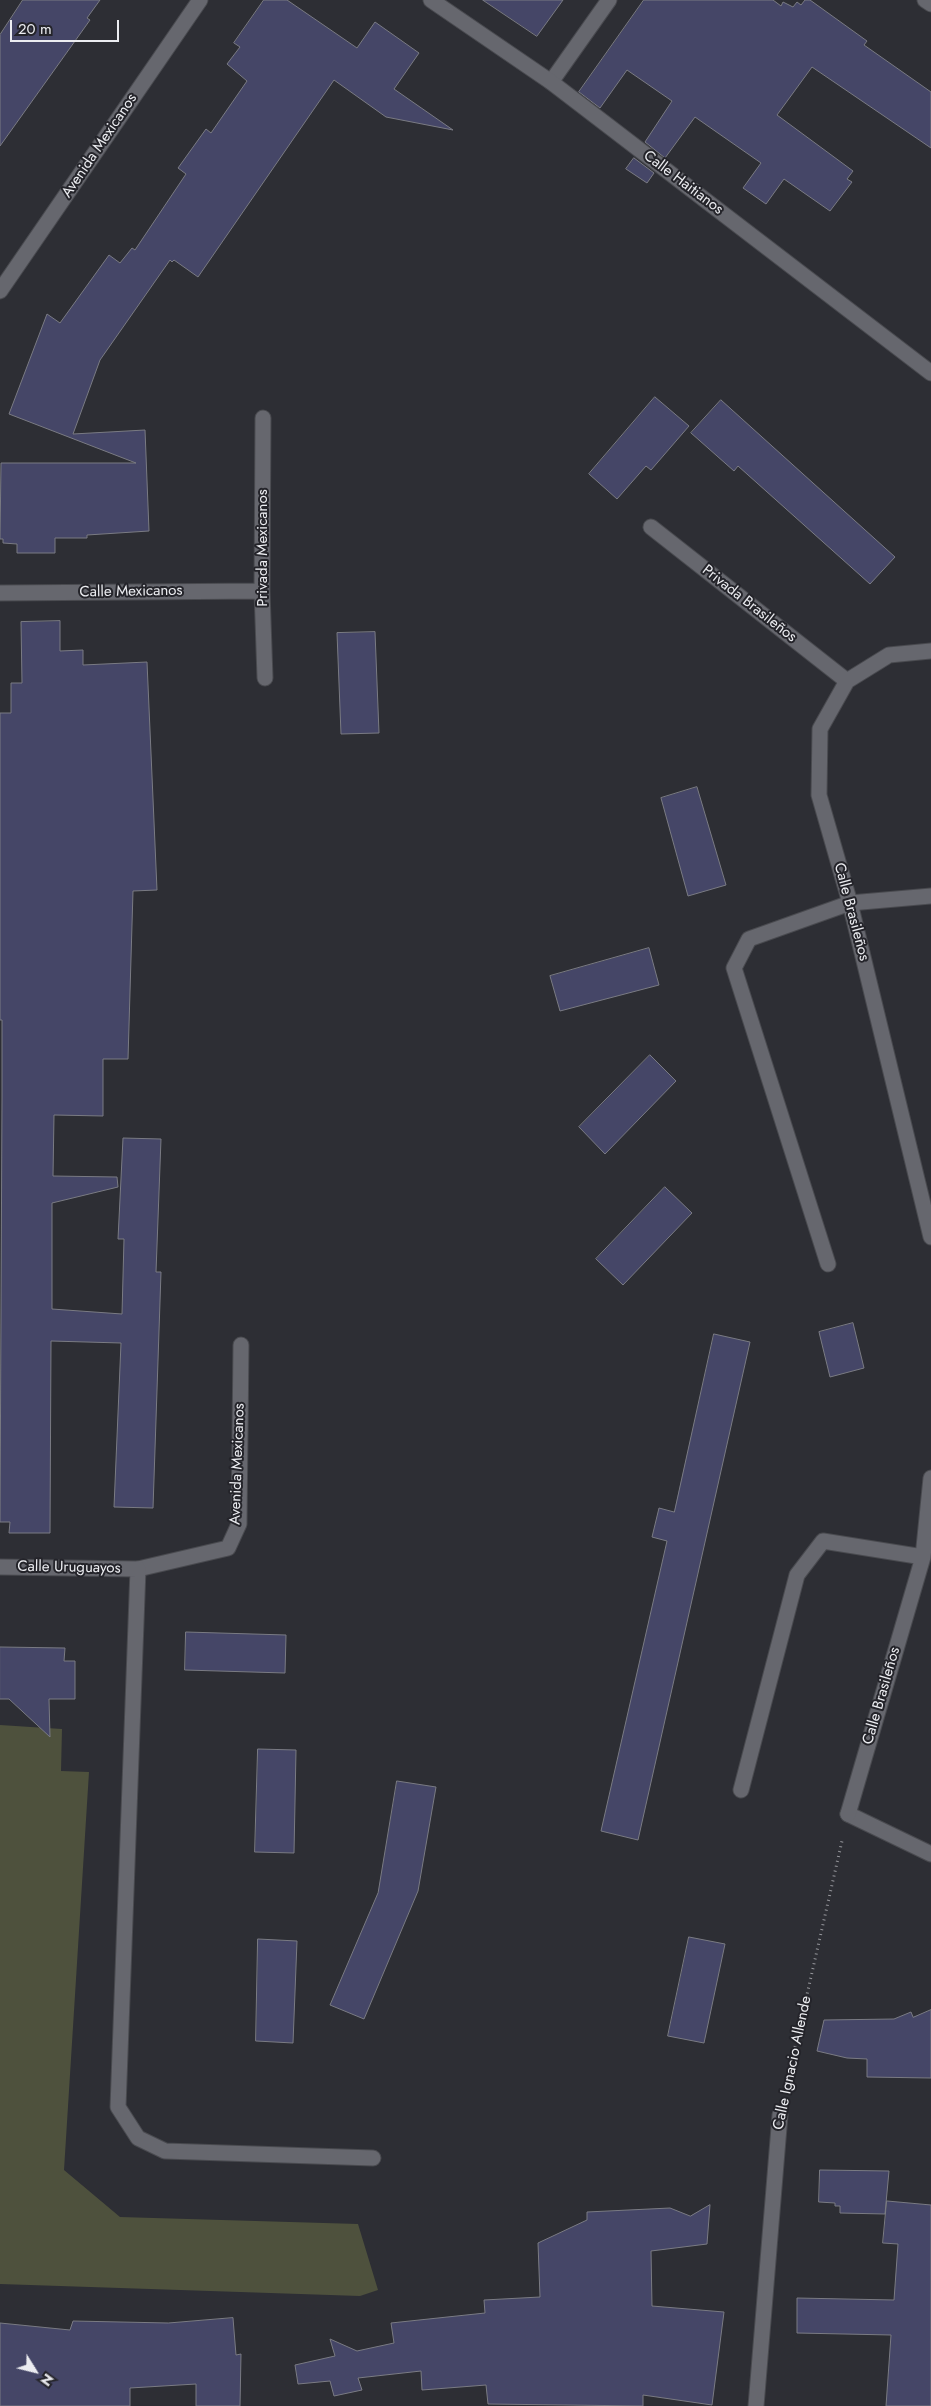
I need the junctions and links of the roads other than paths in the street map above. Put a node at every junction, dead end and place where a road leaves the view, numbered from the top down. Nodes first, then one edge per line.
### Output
1 (200, 0) edge
2 (431, 0) edge
3 (609, 0) edge
4 (925, 0) edge
5 (931, 4) edge
6 (552, 82) junction
7 (0, 291) edge
8 (931, 372) edge
9 (262, 418) dead end
10 (651, 527) dead end
11 (262, 591) junction
12 (0, 594) edge
13 (931, 651) edge
14 (265, 678) dead end
15 (847, 681) junction
16 (931, 896) edge
17 (850, 903) junction
18 (931, 1237) edge
19 (828, 1264) dead end
20 (241, 1345) dead end
21 (931, 1485) edge
22 (923, 1557) junction
23 (0, 1566) edge
24 (138, 1569) junction
25 (741, 1790) dead end
26 (931, 1854) edge
27 (780, 2115) road end
28 (373, 2158) dead end
29 (756, 2406) edge

1 - 7 street, Avenida Mexicanos
2 - 6 street, Calle Haitianos
3 - 6 street
4 - 5 street
6 - 8 street, Calle Haitianos
9 - 11 street, Privada Mexicanos
10 - 15 street, Privada Brasileños
11 - 12 street, Calle Mexicanos
11 - 14 street, Privada Mexicanos
13 - 15 street, Calle Brasileños
15 - 17 street, Calle Brasileños
16 - 17 street
17 - 18 street, Calle Brasileños
17 - 19 street
20 - 24 street, Avenida Mexicanos
21 - 22 street, Calle Brasileños
22 - 25 street
22 - 26 street, Calle Brasileños
23 - 24 street, Calle Uruguayos
24 - 28 street
27 - 29 street, Calle Ignacio Allende

